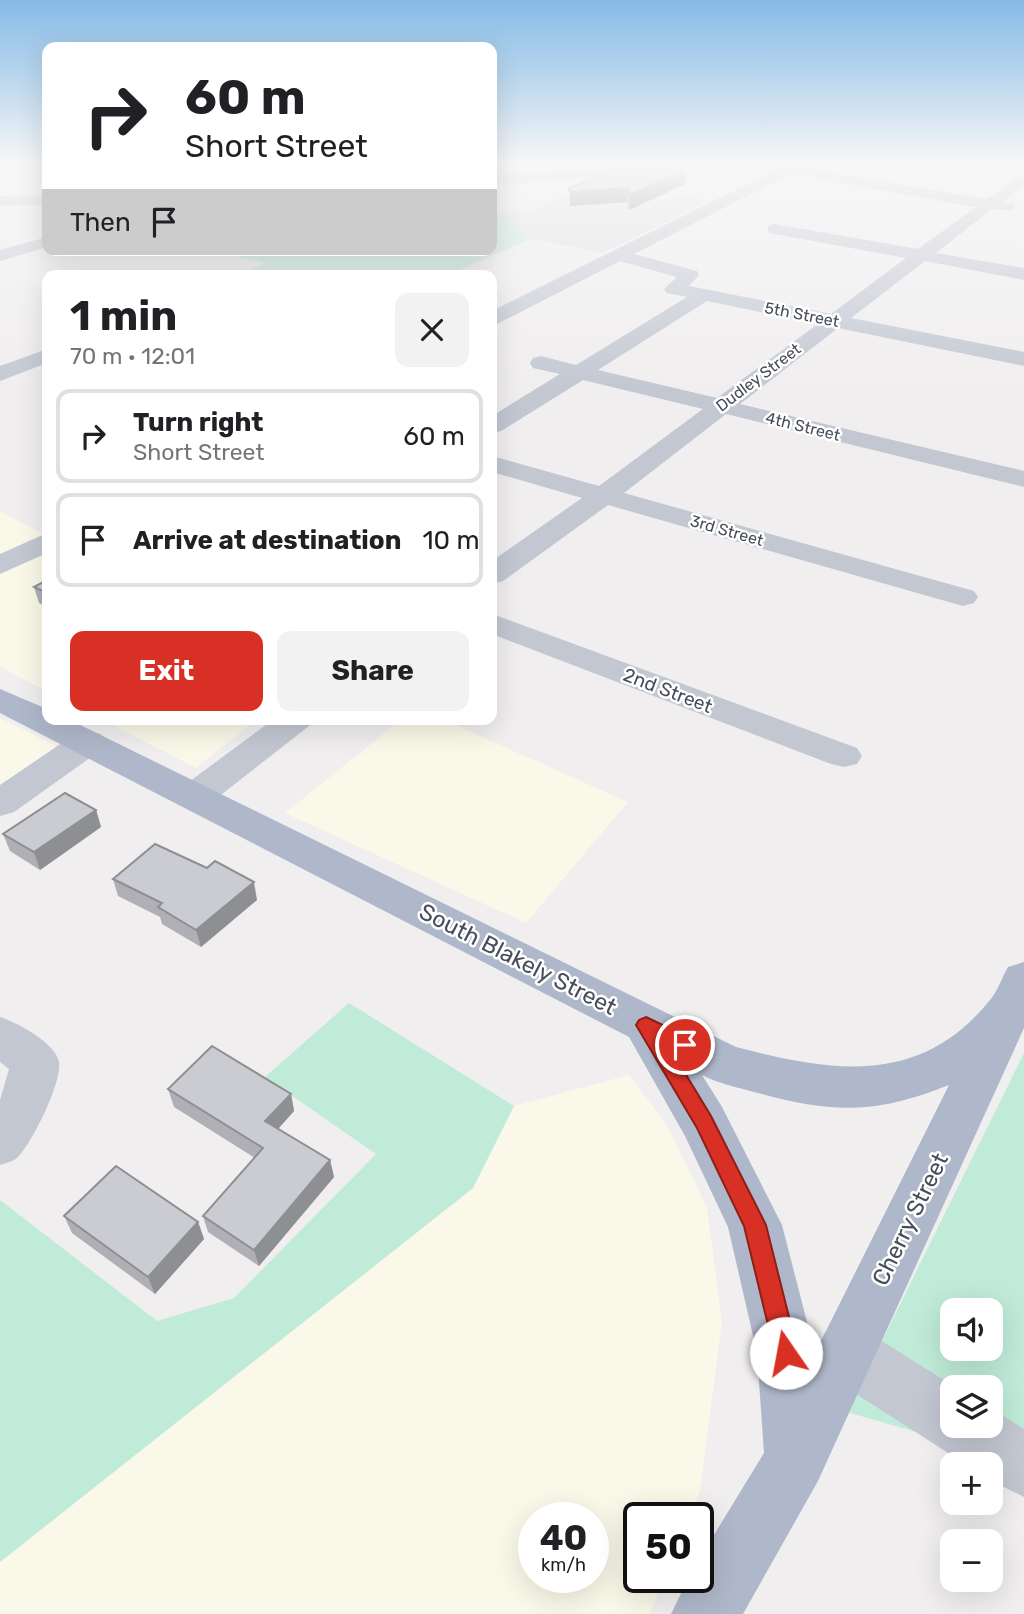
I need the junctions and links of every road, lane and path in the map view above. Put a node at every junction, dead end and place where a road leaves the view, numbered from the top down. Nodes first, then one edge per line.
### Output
1 (646, 240) edge
2 (835, 240) edge
3 (945, 240) edge
4 (42, 243) edge
5 (619, 254) junction
6 (0, 256) edge
7 (923, 257) junction
8 (1024, 274) edge
9 (704, 295) junction
10 (497, 316) edge
11 (834, 320) junction
12 (0, 354) edge
13 (1024, 359) edge
14 (42, 361) edge
15 (541, 363) dead end
16 (579, 372) junction
17 (0, 373) edge
18 (720, 406) junction
19 (497, 423) edge
20 (497, 465) edge
21 (1024, 480) edge
22 (604, 495) junction
23 (42, 544) edge
24 (0, 565) edge
25 (497, 571) edge
26 (963, 597) dead end
27 (497, 625) edge
28 (0, 699) edge
29 (42, 720) edge
30 (52, 725) edge
31 (289, 725) edge
32 (88, 743) junction
33 (844, 756) dead end
34 (195, 796) junction
35 (0, 803) edge
36 (1018, 993) edge
37 (646, 1025) junction
38 (18, 1049) edge
39 (0, 1143) edge
40 (846, 1353) junction
41 (940, 1412) edge
42 (981, 1438) edge
43 (796, 1459) junction
44 (1024, 1465) edge
45 (705, 1614) edge

1 - 5 street
2 - 7 street
3 - 7 street, Dudley Street
4 - 6 street
5 - 9 street, 5th Street
5 - 10 street
7 - 8 street
7 - 11 street, Dudley Street
9 - 11 street, 5th Street
9 - 16 street
11 - 13 street, 5th Street
11 - 18 street, Dudley Street
12 - 14 street
14 - 17 street
15 - 16 street, 4th Street
16 - 18 street, 4th Street
16 - 19 street
18 - 21 street, 4th Street
18 - 22 street, Dudley Street
20 - 22 street, 3rd Street
22 - 25 street, Dudley Street
22 - 26 street, 3rd Street
23 - 24 street
27 - 33 street, 2nd Street
28 - 29 main road, South Blakely Street
30 - 32 main road, South Blakely Street
31 - 34 street
32 - 34 main road, South Blakely Street
32 - 35 street
34 - 37 main road, South Blakely Street
36 - 37 main road, South Blakely Street
36 - 40 main road, Cherry Street
37 - 43 main road
38 - 39 street
40 - 41 street
40 - 43 main road, Cherry Street
42 - 44 street
43 - 45 main road

